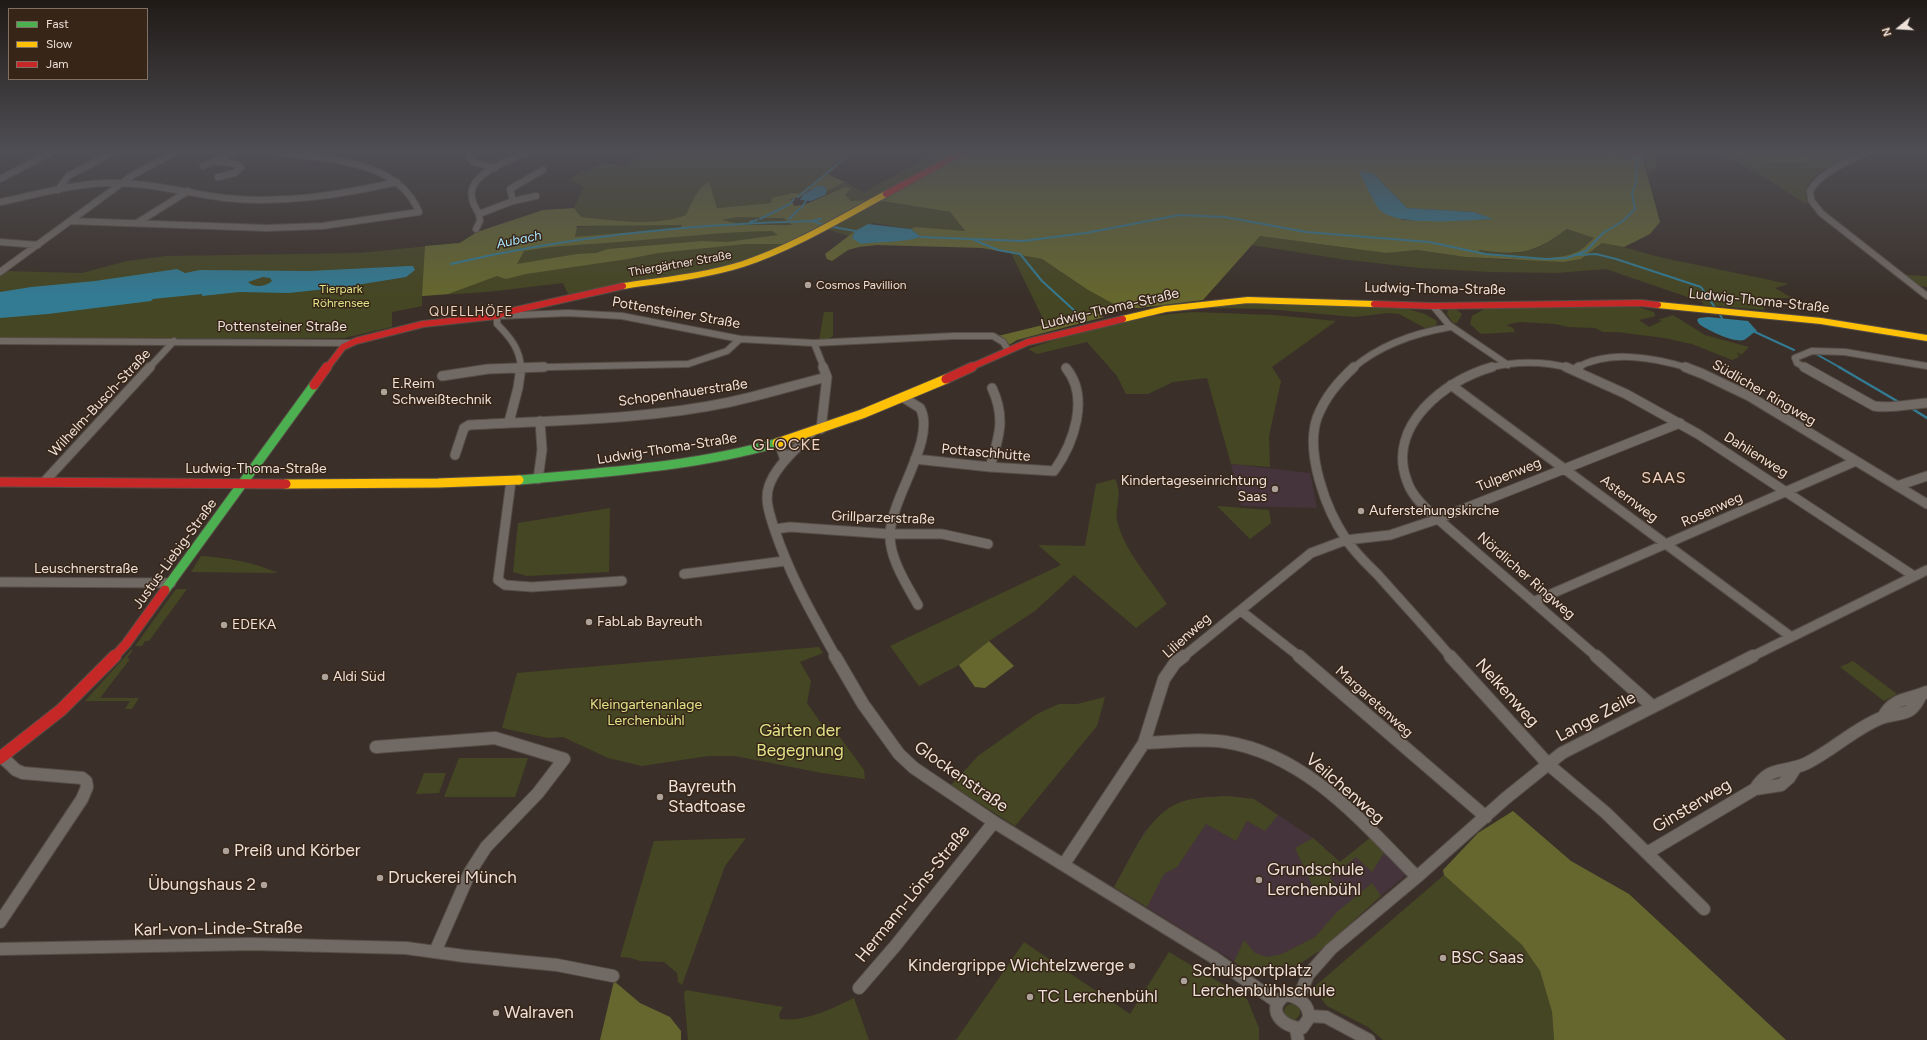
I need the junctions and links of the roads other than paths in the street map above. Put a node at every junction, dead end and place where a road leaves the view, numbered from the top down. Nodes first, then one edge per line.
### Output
1 (97, 201) edge
2 (173, 201) edge
3 (414, 201) edge
4 (474, 201) edge
5 (513, 201) edge
6 (874, 201) edge
7 (1811, 201) edge
8 (479, 214) junction
9 (70, 220) junction
10 (137, 223) junction
11 (476, 229) dead end
12 (0, 242) edge
13 (38, 244) junction
14 (0, 272) edge
15 (1927, 296) edge
16 (1433, 306) junction
17 (497, 316) junction
18 (1450, 327) junction
19 (1927, 338) edge
20 (740, 339) junction
21 (0, 341) edge
22 (174, 342) junction
23 (349, 343) junction
24 (814, 343) junction
25 (1008, 350) junction
26 (1508, 364) junction
27 (1927, 366) edge
28 (521, 368) junction
29 (1066, 368) dead end
30 (1575, 370) junction
31 (442, 376) dead end
32 (827, 377) junction
33 (1451, 385) junction
34 (992, 388) dead end
35 (904, 398) junction
36 (1927, 403) edge
37 (540, 421) junction
38 (509, 422) junction
39 (1680, 423) junction
40 (817, 430) junction
41 (779, 442) junction
42 (455, 455) dead end
43 (915, 459) junction
44 (785, 460) junction
45 (1856, 462) junction
46 (990, 467) junction
47 (1564, 468) junction
48 (1927, 476) edge
49 (538, 479) junction
50 (511, 481) junction
51 (0, 482) edge
52 (45, 482) junction
53 (210, 483) junction
54 (242, 484) junction
55 (266, 484) junction
56 (1897, 486) junction
57 (1787, 492) junction
58 (230, 502) junction
59 (1927, 504) edge
60 (1438, 519) junction
61 (776, 529) junction
62 (889, 534) junction
63 (1346, 540) junction
64 (988, 544) dead end
65 (1668, 545) junction
66 (785, 561) junction
67 (1927, 570) edge
68 (684, 574) dead end
69 (1914, 576) junction
70 (0, 582) edge
71 (622, 582) dead end
72 (171, 583) junction
73 (1535, 601) junction
74 (918, 605) dead end
75 (1240, 611) junction
76 (1790, 636) junction
77 (1924, 693) edge
78 (1652, 706) junction
79 (1144, 743) junction
80 (376, 747) dead end
81 (1, 758) edge
82 (1549, 765) junction
83 (1486, 817) junction
84 (994, 822) junction
85 (1647, 853) junction
86 (1064, 864) junction
87 (1418, 877) junction
88 (1704, 909) dead end
89 (0, 922) edge
90 (0, 949) edge
91 (436, 952) junction
92 (613, 976) dead end
93 (859, 988) dead end
94 (1299, 997) junction
95 (1277, 1002) junction
96 (1310, 1016) junction
97 (1297, 1035) edge
98 (1369, 1040) edge

1 - 9 street
2 - 10 street
3 - 10 street
4 - 8 street
5 - 8 street
6 - 17 street, Thiergärtner Straße
7 - 15 street
8 - 11 street
9 - 10 street
9 - 13 street
12 - 13 street
13 - 14 street
16 - 18 street
16 - 19 street, Ludwig-Thoma-Straße
16 - 25 street, Ludwig-Thoma-Straße
17 - 20 street, Pottensteiner Straße
17 - 23 street, Pottensteiner Straße
17 - 28 street
18 - 26 street
18 - 63 street, Nelkenweg
20 - 24 street, Pottensteiner Straße
20 - 28 street
21 - 22 street, Pottensteiner Straße
22 - 23 street, Pottensteiner Straße
22 - 52 street, Wilhelm-Busch-Straße
23 - 54 street, Justus-Liebig-Straße
24 - 25 street, Pottensteiner Straße
24 - 32 street
25 - 35 street, Ludwig-Thoma-Straße
26 - 30 street, Nördlicher Ringweg
26 - 33 street, Nördlicher Ringweg
27 - 36 street
28 - 31 street
28 - 38 street
29 - 46 street, Pottaschhütte
30 - 39 street, Dahlienweg
30 - 45 street, Südlicher Ringweg
32 - 37 street, Schopenhauerstraße
32 - 40 street
33 - 47 street, Asternweg
33 - 60 street, Nördlicher Ringweg
34 - 46 street
35 - 40 street, Ludwig-Thoma-Straße
35 - 43 street
37 - 38 street, Schopenhauerstraße
37 - 49 street
38 - 42 street, Schopenhauerstraße
39 - 47 street, Tulpenweg
39 - 57 street, Dahlienweg
40 - 41 street, Ludwig-Thoma-Straße
40 - 44 street, Glockenstraße
41 - 44 street
41 - 49 street, Ludwig-Thoma-Straße
43 - 46 street, Pottaschhütte
43 - 62 street
44 - 61 street, Glockenstraße
45 - 56 street, Südlicher Ringweg
45 - 57 street, Rosenweg
47 - 60 street, Tulpenweg
47 - 65 street, Asternweg
48 - 56 street
49 - 50 street, Ludwig-Thoma-Straße
50 - 55 street, Ludwig-Thoma-Straße
50 - 71 street
51 - 52 street, Ludwig-Thoma-Straße
52 - 53 street, Ludwig-Thoma-Straße
53 - 54 street, Ludwig-Thoma-Straße
53 - 58 street
54 - 55 street, Ludwig-Thoma-Straße
54 - 58 street, Justus-Liebig-Straße
55 - 58 street
56 - 59 street, Südlicher Ringweg
57 - 65 street, Rosenweg
57 - 69 street, Dahlienweg
58 - 72 street, Justus-Liebig-Straße
60 - 63 street, Tulpenweg
60 - 73 street, Nördlicher Ringweg
61 - 62 street, Grillparzerstraße
61 - 66 street, Glockenstraße
62 - 64 street, Grillparzerstraße
62 - 74 street
63 - 75 street, Lilienweg
63 - 82 street, Nelkenweg
65 - 73 street, Rosenweg
65 - 76 street, Asternweg
66 - 68 street
66 - 84 street, Glockenstraße
67 - 69 street, Lange Zeile
69 - 76 street, Lange Zeile
70 - 72 street, Leuschnerstraße
72 - 81 street, Justus-Liebig-Straße
73 - 78 street, Nördlicher Ringweg
75 - 79 street, Lilienweg
75 - 83 street, Margaretenweg
76 - 78 street, Lange Zeile
77 - 85 street, Ginsterweg
78 - 82 street, Lange Zeile
79 - 86 street, Lilienweg
79 - 87 street, Veilchenweg
80 - 91 street
81 - 89 street
82 - 83 street, Lange Zeile
82 - 85 street, Nelkenweg
83 - 87 street, Lange Zeile
84 - 86 street, Glockenstraße
84 - 93 street, Hermann-Löns-Straße
85 - 88 street, Nelkenweg
86 - 95 street, Glockenstraße
87 - 94 street, Lange Zeile
90 - 91 street, Karl-von-Linde-Straße
91 - 92 street, Karl-von-Linde-Straße
94 - 95 street
94 - 96 street
95 - 97 street
96 - 97 street
96 - 98 street

